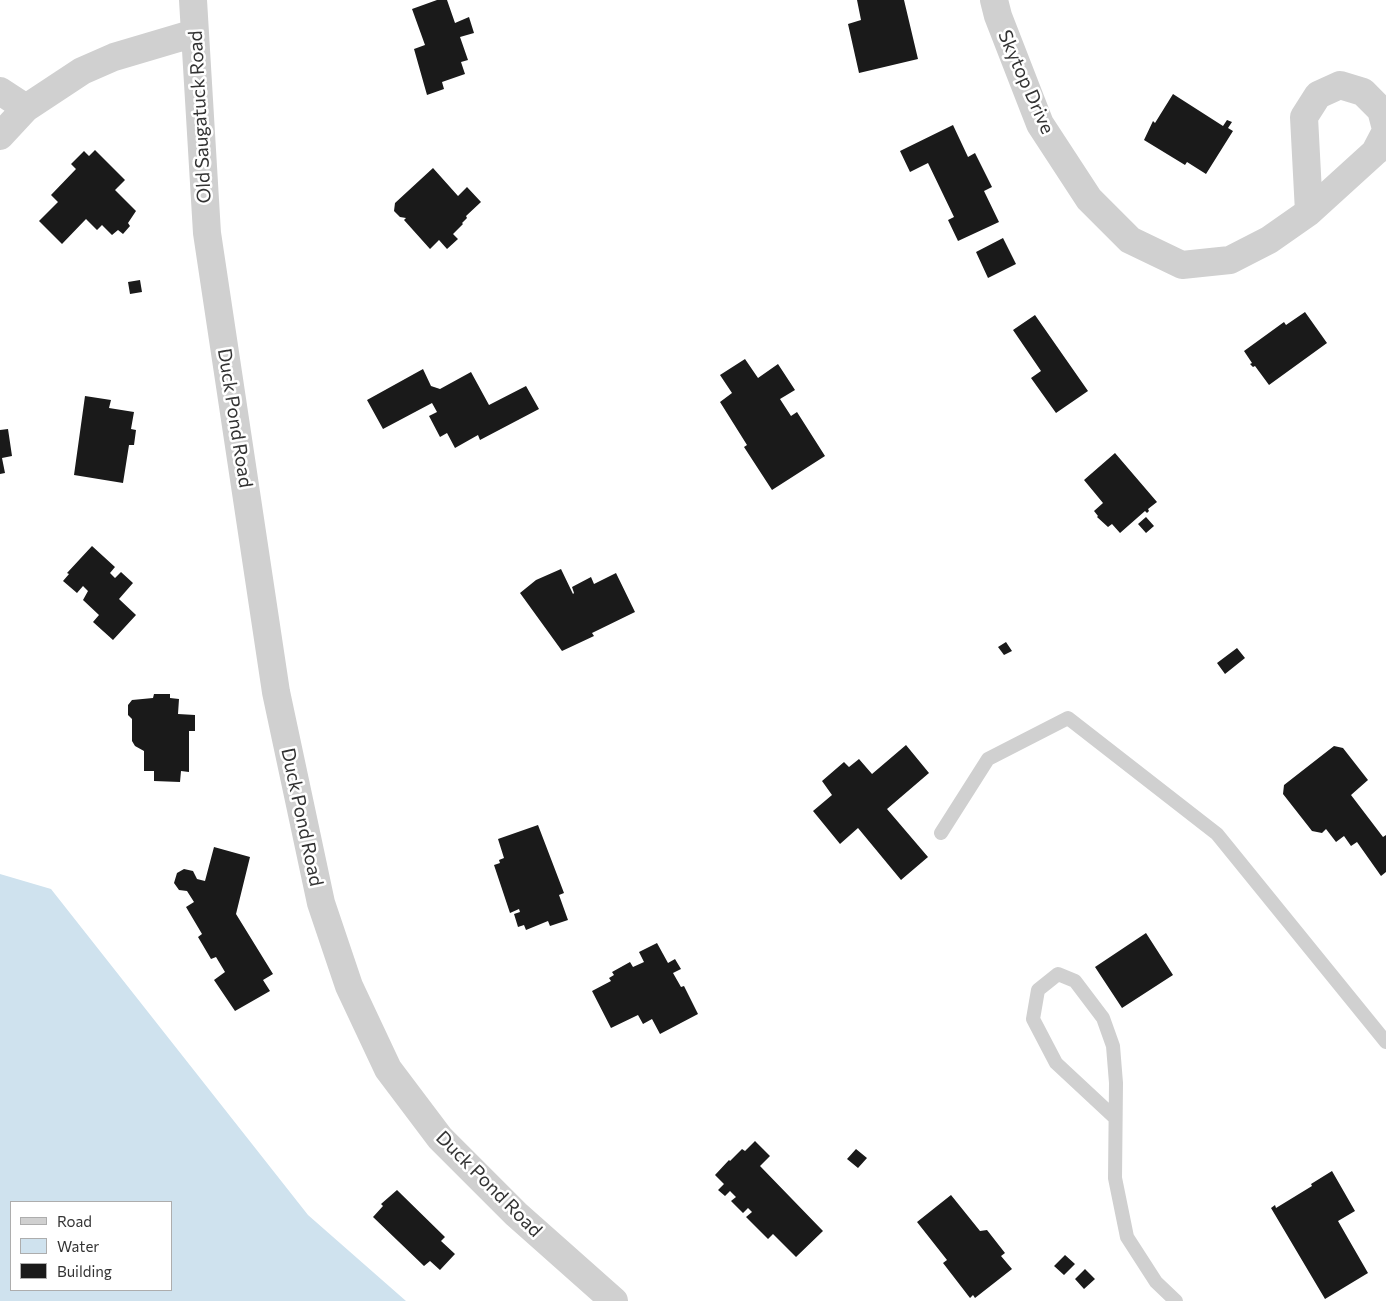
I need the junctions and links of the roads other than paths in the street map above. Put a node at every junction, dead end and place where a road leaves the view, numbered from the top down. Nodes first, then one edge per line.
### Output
1 (193, 0) edge
2 (994, 0) edge
3 (195, 33) junction
4 (0, 91) edge
5 (26, 108) junction
6 (1386, 130) edge
7 (0, 136) edge
8 (1309, 212) junction
9 (207, 233) joint
10 (941, 833) dead end
11 (1386, 1042) edge
12 (1114, 1117) junction
13 (614, 1301) edge
14 (1176, 1301) edge

1 - 3 street, Old Saugatuck Road
2 - 8 street, Skytop Drive
3 - 5 street
3 - 9 street, Old Saugatuck Road
4 - 5 street
5 - 7 street
6 - 8 street, Skytop Drive
6 - 8 street, Skytop Drive
9 - 13 street, Duck Pond Road
10 - 11 lane
12 - 12 lane
12 - 14 lane

